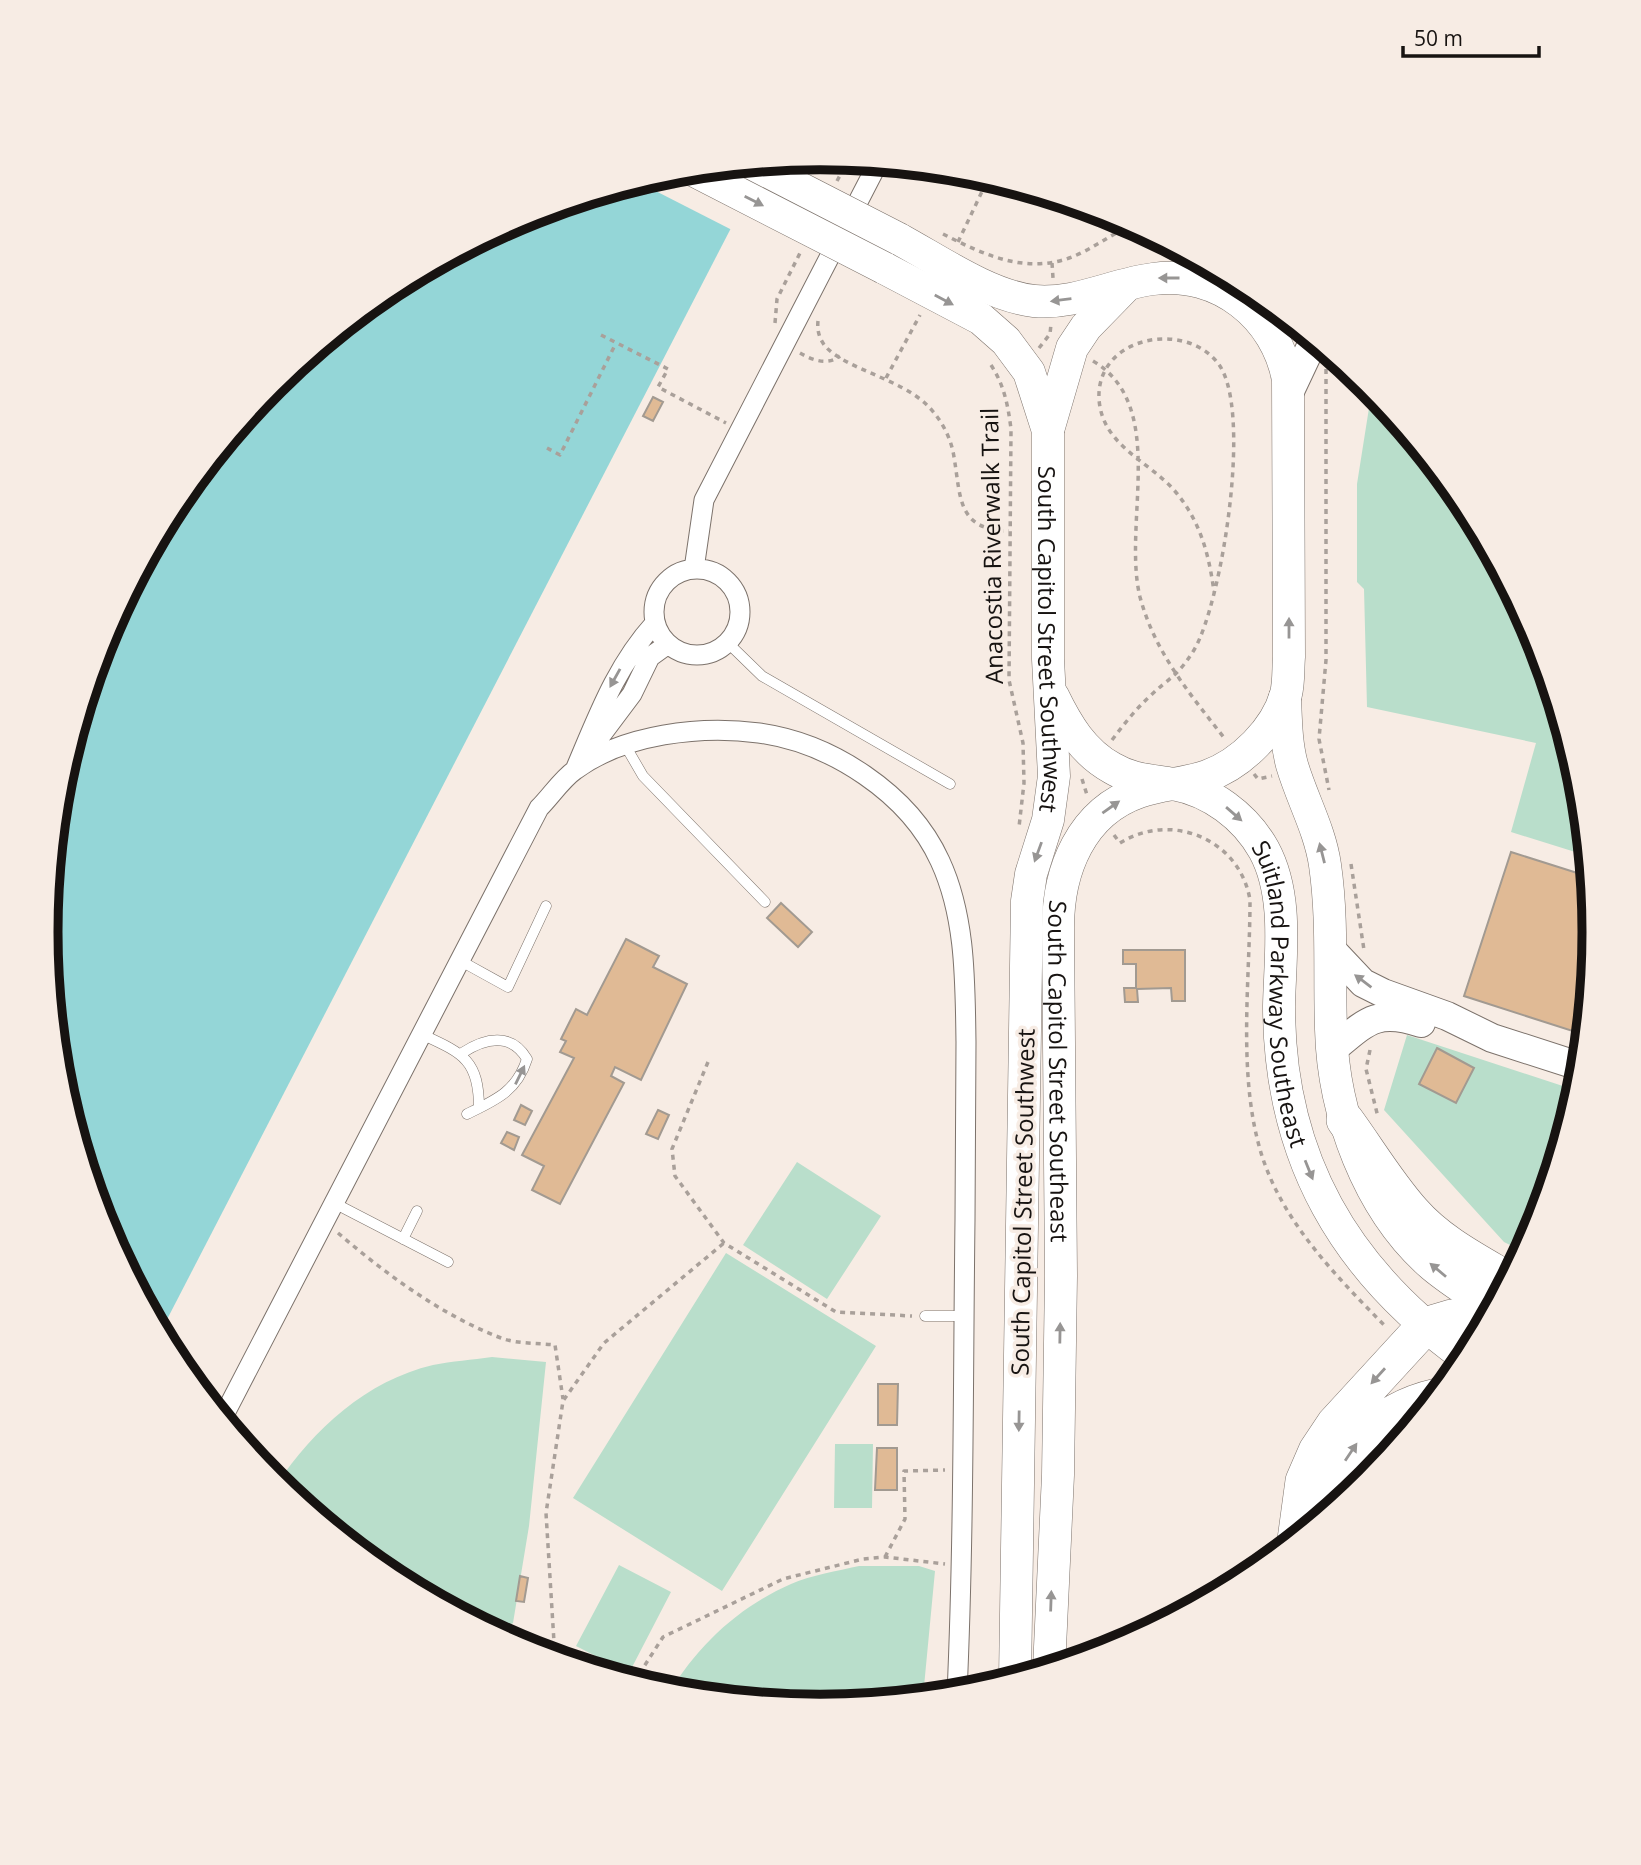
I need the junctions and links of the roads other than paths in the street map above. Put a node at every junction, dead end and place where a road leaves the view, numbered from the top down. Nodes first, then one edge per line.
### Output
1 (767, 171) edge
2 (874, 171) edge
3 (709, 178) edge
4 (1127, 285) junction
5 (1256, 306) edge
6 (1267, 314) edge
7 (1318, 354) edge
8 (1289, 393) junction
9 (1048, 431) junction
10 (694, 569) junction
11 (656, 623) junction
12 (727, 642) junction
13 (668, 644) junction
14 (1050, 688) junction
15 (1285, 696) junction
16 (625, 745) junction
17 (575, 769) junction
18 (950, 784) dead end
19 (1173, 784) junction
20 (765, 902) dead end
21 (547, 906) dead end
22 (1330, 948) junction
23 (459, 960) junction
24 (421, 1034) junction
25 (1492, 1038) junction
26 (1332, 1050) junction
27 (462, 1053) junction
28 (1572, 1064) edge
29 (479, 1108) junction
30 (467, 1114) dead end
31 (1363, 1122) junction
32 (334, 1203) junction
33 (417, 1211) dead end
34 (403, 1239) junction
35 (448, 1262) dead end
36 (1502, 1276) edge
37 (1487, 1304) edge
38 (925, 1316) road end
39 (964, 1316) junction
40 (1476, 1322) edge
41 (1425, 1326) junction
42 (1458, 1352) edge
43 (1421, 1402) edge
44 (226, 1411) edge
45 (1331, 1499) edge
46 (1297, 1528) edge
47 (1049, 1660) edge
48 (1015, 1670) edge
49 (957, 1683) edge

4 -> 1 main road, South Capitol Street Southeast, bridge
2 - 10 street
3 -> 9 main road, South Capitol Street Southwest, bridge
5 -> 4 main road, South Capitol Street Southeast
4 - 9 main road
6 - 8 main road, South Capitol Street Southeast
7 - 8 street
15 -> 8 main road, South Capitol Street Southeast
9 - 14 main road, South Capitol Street Southwest
10 - 11 street
10 - 12 street
11 - 13 street
11 -> 17 street
12 - 13 street
12 - 18 lane
13 - 17 street
14 - 19 main road, Suitland Parkway Southeast
14 -> 48 main road, South Capitol Street Southwest
15 - 19 main road, South Capitol Street Southeast
22 -> 15 main road, Suitland Parkway Southeast
16 - 17 street
16 - 20 lane
16 - 39 street
17 - 23 street
19 -> 41 main road, Suitland Parkway Southeast
47 -> 19 main road, South Capitol Street Southeast
21 - 23 lane
25 -> 22 street
22 - 26 main road, Suitland Parkway Southeast
23 - 24 street
24 - 27 lane
24 - 32 street
25 - 26 street
25 - 28 street
26 - 31 main road, Suitland Parkway Southeast
27 - 29 lane
29 -> 27 lane
29 - 30 lane
31 - 36 highway
37 -> 31 main road, Suitland Parkway Southeast
32 - 34 lane
32 - 44 street
33 - 34 lane
34 - 35 lane
38 - 39 lane
39 - 49 street
40 - 41 highway
41 - 42 main road, Suitland Parkway Southeast
41 -> 46 highway
45 -> 43 highway

